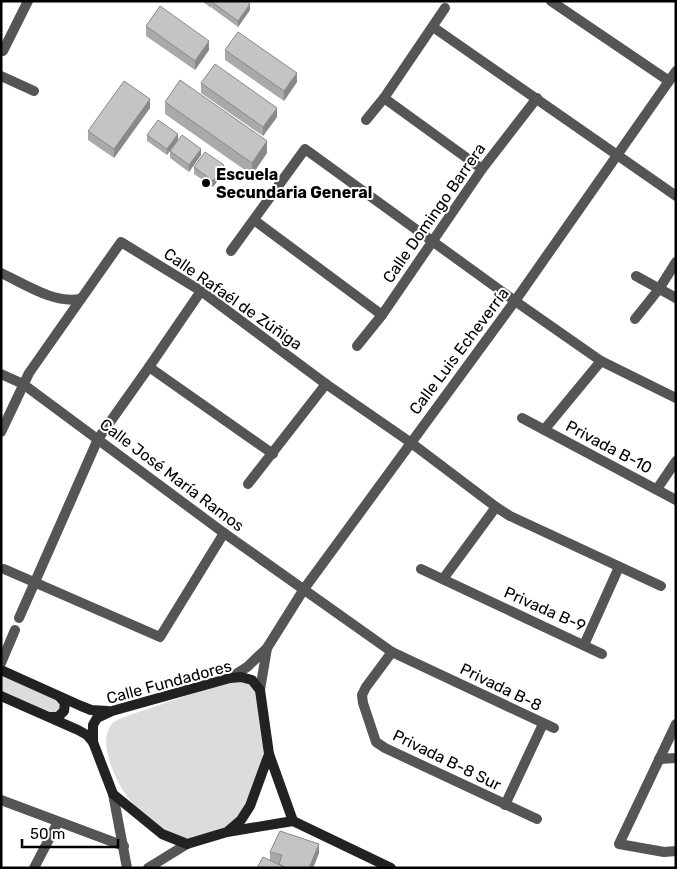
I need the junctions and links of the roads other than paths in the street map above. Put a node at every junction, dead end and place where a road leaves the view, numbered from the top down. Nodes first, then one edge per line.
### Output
1 (28, 1) edge
2 (551, 1) edge
3 (446, 8) dead end
4 (433, 27) junction
5 (3, 51) dead end
6 (676, 71) edge
7 (1, 76) edge
8 (669, 81) junction
9 (34, 91) dead end
10 (384, 98) junction
11 (537, 98) junction
12 (366, 120) dead end
13 (617, 155) junction
14 (482, 169) junction
15 (676, 196) edge
16 (254, 220) junction
17 (433, 241) junction
18 (231, 251) dead end
19 (676, 262) edge
20 (1, 273) edge
21 (636, 276) dead end
22 (659, 289) junction
23 (201, 291) junction
24 (676, 298) edge
25 (80, 299) junction
26 (515, 301) junction
27 (382, 315) junction
28 (635, 319) dead end
29 (357, 346) dead end
30 (602, 361) junction
31 (149, 367) junction
32 (1, 374) edge
33 (23, 384) junction
34 (326, 384) junction
35 (676, 398) edge
36 (522, 418) dead end
37 (544, 430) junction
38 (1, 432) edge
39 (98, 438) junction
40 (410, 442) junction
41 (272, 454) junction
42 (676, 461) edge
43 (248, 484) dead end
44 (657, 489) junction
45 (676, 500) edge
46 (496, 507) junction
47 (224, 533) junction
48 (619, 567) junction
49 (4, 569) dead end
50 (421, 569) dead end
51 (443, 579) junction
52 (34, 582) junction
53 (661, 586) dead end
54 (304, 588) junction
55 (19, 618) dead end
56 (15, 630) dead end
57 (584, 645) junction
58 (267, 648) junction
59 (392, 652) junction
60 (602, 654) dead end
61 (1, 663) edge
62 (1, 670) edge
63 (230, 678) junction
64 (260, 690) junction
65 (1, 696) edge
66 (59, 697) junction
67 (112, 711) junction
68 (49, 717) junction
69 (543, 724) junction
70 (676, 724) edge
71 (554, 728) dead end
72 (93, 742) junction
73 (268, 754) junction
74 (659, 758) junction
75 (676, 758) edge
76 (113, 794) junction
77 (1, 800) edge
78 (505, 805) junction
79 (537, 819) dead end
80 (293, 821) junction
81 (58, 822) junction
82 (227, 832) junction
83 (187, 844) junction
84 (124, 846) junction
85 (676, 852) edge
86 (34, 868) edge
87 (127, 868) edge
88 (148, 868) edge
89 (391, 868) edge

1 - 5 street
2 - 8 street
3 - 4 street
4 - 10 street
4 - 11 street
6 - 8 street, Calle Luis Echeverría
7 - 9 street
8 - 13 street, Calle Luis Echeverría
10 - 12 street
10 - 14 street
11 - 13 street
11 - 14 street, Calle Domingo Barrera
13 - 15 street
13 - 26 street, Calle Luis Echeverría
14 - 17 street, Calle Domingo Barrera
16 - 17 street
16 - 18 street
16 - 27 street
17 - 26 street
17 - 27 street, Calle Domingo Barrera
19 - 22 street
20 - 25 street
21 - 22 street
22 - 24 street
22 - 28 street
23 - 25 street, Calle Rafaél de Zúñiga
23 - 31 street
23 - 34 street, Calle Rafaél de Zúñiga
25 - 33 street
26 - 30 street
26 - 40 street, Calle Luis Echeverría
27 - 29 street, Calle Domingo Barrera
30 - 35 street
30 - 37 street, Privada B-10
31 - 39 street
31 - 41 street
32 - 33 street, Calle José María Ramos
33 - 38 street
33 - 39 street, Calle José María Ramos
34 - 40 street, Calle Rafaél de Zúñiga
34 - 41 street
36 - 37 street, Privada B-10
37 - 44 street, Privada B-10
39 - 47 street, Calle José María Ramos
39 - 52 street
40 - 46 street, Calle Rafaél de Zúñiga
40 - 54 street, Calle Luis Echeverría
41 - 43 street
42 - 44 street, Privada B-10
44 - 45 street
46 - 48 street, Calle Rafaél de Zúñiga
46 - 51 street
47 - 52 street
47 - 54 street, Calle José María Ramos
48 - 53 street, Calle Rafaél de Zúñiga
48 - 57 street, Privada B-9
49 - 52 street
50 - 51 street, Privada B-9
51 - 57 street, Privada B-9
52 - 55 street
54 - 58 street, Calle Luis Echeverría
54 - 59 street, Privada B-8
56 - 61 street
57 - 60 street
58 - 63 street, Calle Luis Echeverría
58 - 64 street, Calle Luis Echeverría
59 - 69 street, Privada B-8
59 - 78 street, Privada B-8 Sur
62 - 66 main road
63 - 64 main road, Calle Fundadores
63 - 67 main road, Calle Fundadores
64 - 73 main road
65 - 68 main road
66 - 67 main road
66 - 68 main road
67 - 72 main road, Calle Fundadores
68 - 72 main road
69 - 71 street
69 - 78 street, Privada B-8
70 - 74 street
72 - 76 main road
73 - 80 main road
73 - 82 main road
74 - 75 street
74 - 85 street
76 - 83 main road
76 - 84 street
77 - 81 street
78 - 79 street, Privada B-8 Sur
80 - 82 main road
80 - 89 main road
81 - 84 street
81 - 86 street
82 - 83 main road
83 - 88 street
84 - 87 street

